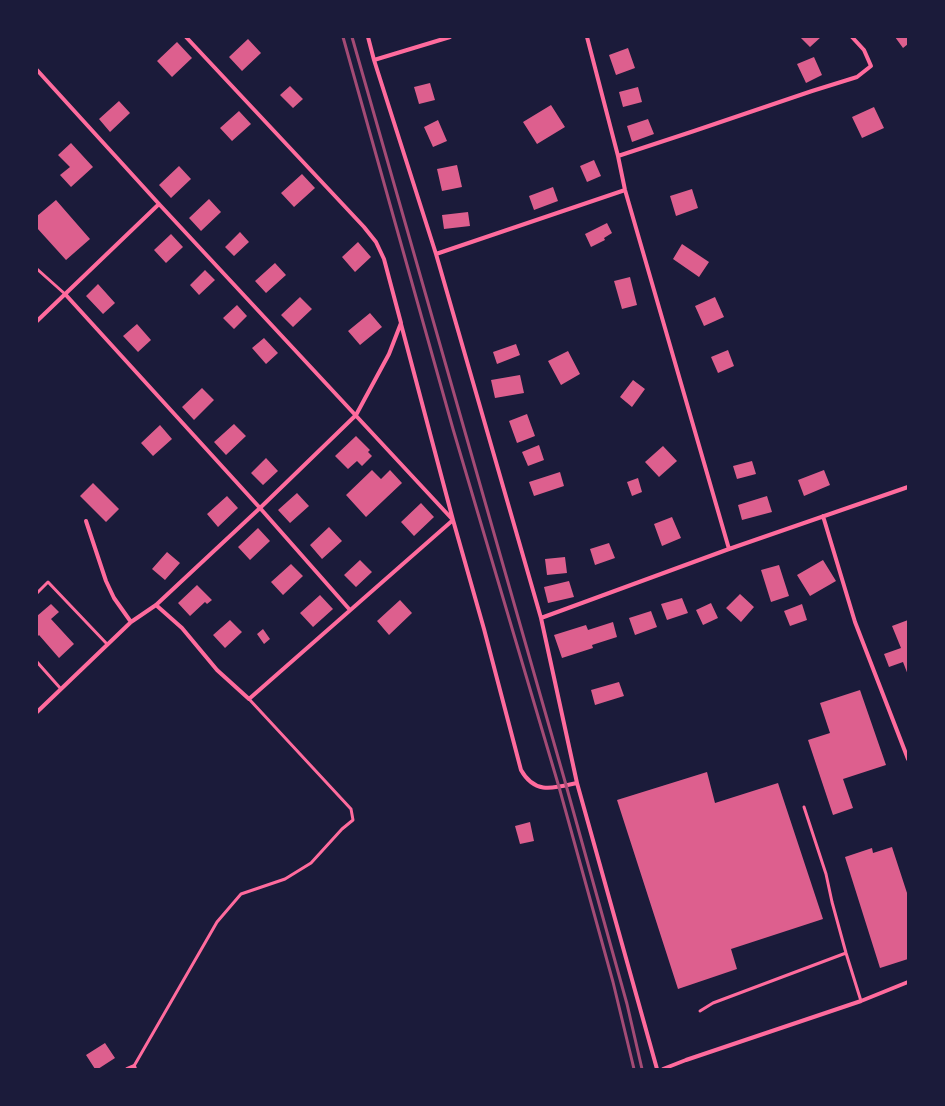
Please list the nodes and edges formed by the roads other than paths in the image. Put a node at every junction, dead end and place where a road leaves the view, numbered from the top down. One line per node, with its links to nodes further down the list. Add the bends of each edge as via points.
1 (186, 37): 15 (street, via 376,242 384,259)
2 (368, 37): 6 (street)
3 (450, 37): 6 (street)
4 (587, 37): 8 (street)
5 (852, 37): 8 (street, via 864,50 872,66 857,77)
6 (374, 60): 11 (street)
7 (37, 70): 10 (street)
8 (618, 156): 9 (street)
9 (625, 190): 11 (street); 22 (street)
10 (159, 204): 13 (street); 16 (street)
11 (436, 254): 26 (street)
12 (37, 269): 13 (lane)
13 (65, 294): 14 (street); 18 (street)
14 (37, 321)
15 (401, 324): 16 (street, via 389,354); 20 (street)
16 (356, 415): 18 (street); 20 (street)
17 (908, 487): 19 (street)
18 (260, 508): 24 (street); 25 (street)
19 (823, 516): 22 (street); 33 (street, via 855,622)
20 (453, 520): 25 (street); 34 (street, via 521,770 532,785 545,788)
21 (86, 521): 27 (street, via 106,581 114,598)
22 (729, 549): 26 (street)
23 (37, 593): 28 (lane, via 48,582)
24 (156, 606): 27 (street); 31 (street, via 182,628 217,670)
25 (350, 610): 31 (street)
26 (540, 618): 34 (street)
27 (131, 622): 28 (street)
28 (107, 644): 30 (street)
29 (37, 662): 30 (lane)
30 (61, 689): 32 (street)
31 (249, 699): 40 (lane, via 352,810 353,820 311,863 285,879 240,894 217,922)
32 (37, 712)
33 (908, 759)
34 (577, 783): 42 (street)
35 (804, 807): 36 (lane, via 826,874)
36 (846, 953): 38 (lane); 39 (lane, via 713,1003)
37 (908, 982): 38 (street)
38 (861, 1001): 43 (street)
39 (700, 1011)
40 (134, 1067): 41 (street)
41 (127, 1069)
42 (657, 1069)
43 (663, 1069)

